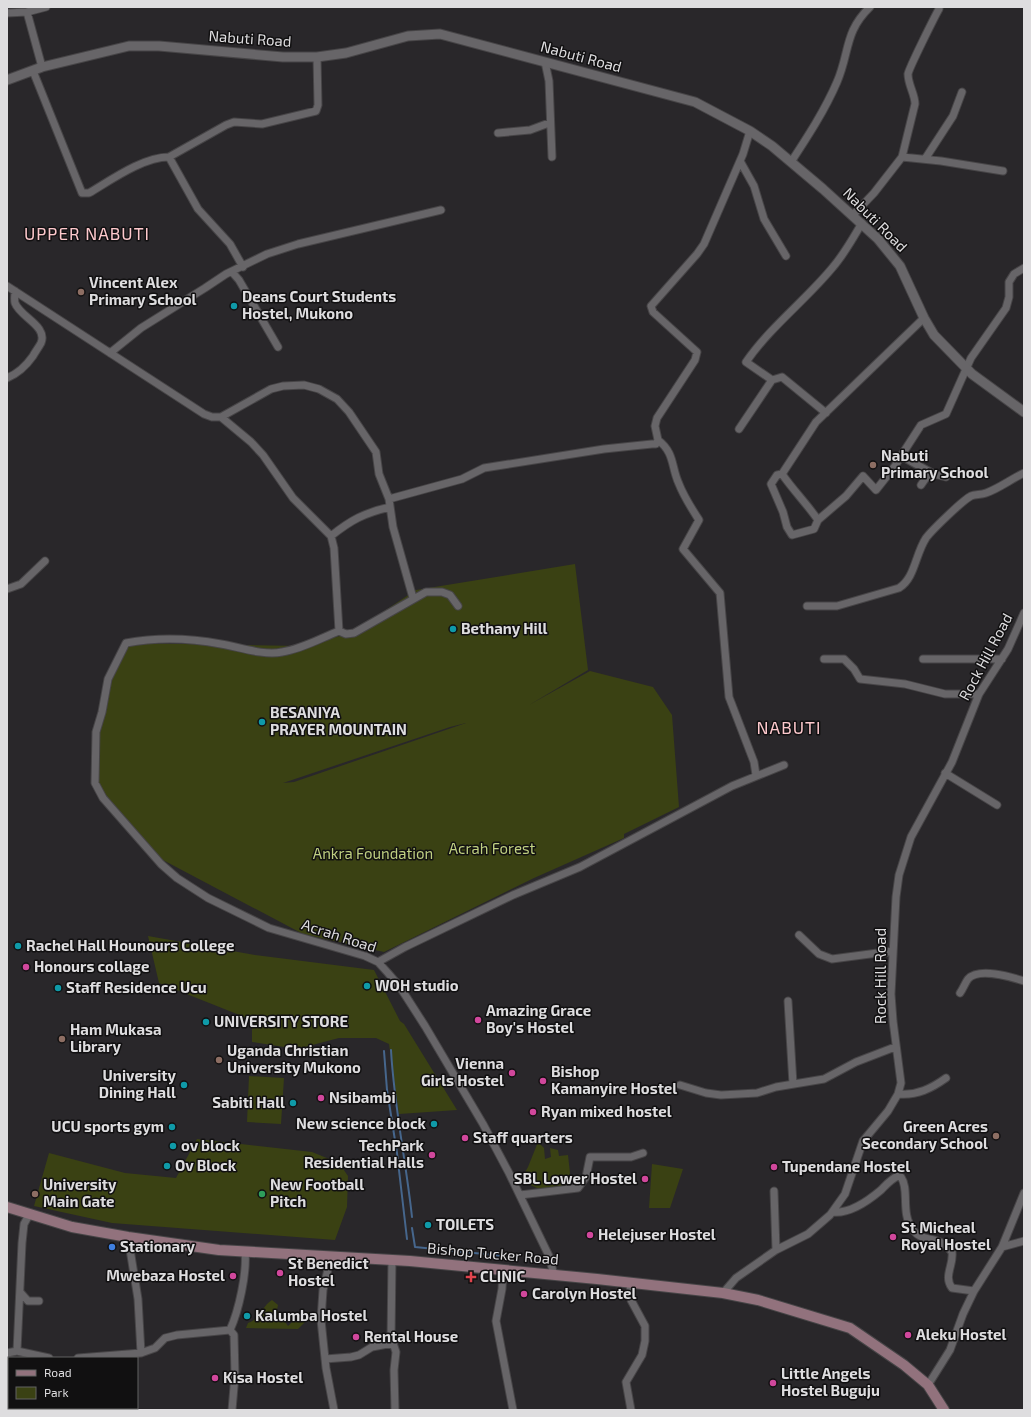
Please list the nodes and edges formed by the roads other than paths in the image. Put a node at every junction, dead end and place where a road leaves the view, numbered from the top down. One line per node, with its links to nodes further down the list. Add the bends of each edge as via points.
1 (46, 7): 4 (street)
2 (870, 7): 20 (street, via 856,23 848,42 838,81 816,125)
3 (940, 9): 17 (street, via 908,73 915,104)
4 (27, 12): 5 (street); 8 (street)
5 (7, 13)
6 (317, 57): 7 (street, Nabuti Road, via 346,53 408,36 440,34); 8 (street, Nabuti Road, via 282,57 159,46 129,46); 15 (street, via 316,111 262,124 230,123)
7 (545, 62): 12 (street, via 549,81); 13 (street, Nabuti Road, via 695,102)
8 (42, 67): 9 (street, Nabuti Road)
9 (33, 71): 10 (street, Nabuti Road); 15 (street, via 82,193 89,193 125,172 157,158)
10 (7, 80)
11 (962, 92): 18 (street, via 953,116)
12 (549, 123): 14 (street, via 530,130); 16 (street)
13 (750, 131): 19 (street); 20 (street, Nabuti Road)
14 (498, 133)
15 (169, 157): 26 (street, via 198,209 230,244)
16 (552, 157)
17 (902, 157): 18 (street); 23 (street)
18 (925, 159): 21 (street)
19 (740, 160): 25 (street, via 754,186 764,220); 41 (street, via 698,254 651,306 653,312 697,352 695,360 657,418 655,426)
20 (791, 162): 23 (street, Nabuti Road)
21 (1003, 171)
22 (441, 210): 26 (street, via 298,244 267,254)
23 (853, 215): 24 (street, Nabuti Road)
24 (862, 223): 31 (street, Nabuti Road, via 900,266); 36 (street, via 833,268 773,329 746,362)
25 (786, 256)
26 (243, 266): 28 (street)
27 (1024, 268): 34 (street, via 1014,274 1009,282 1006,308)
28 (232, 272): 32 (street); 33 (street, via 141,328)
29 (7, 286): 30 (street)
30 (14, 291): 33 (street); 35 (street, via 14,300 18,308 40,329 42,342 31,359 15,375)
31 (924, 318): 34 (street, Nabuti Road, via 934,335); 37 (street)
32 (278, 347)
33 (110, 353): 39 (street, via 204,414)
34 (966, 369): 38 (street, Nabuti Road); 42 (street, via 946,414 921,424)
35 (7, 378)
36 (772, 380): 37 (street, via 782,377); 40 (street)
37 (826, 412): 45 (street, via 816,422)
38 (1024, 412)
39 (221, 417): 48 (street, via 277,387 304,385 331,394 349,412 376,452 379,474); 51 (street, via 252,442 293,498)
40 (739, 429)
41 (658, 440): 48 (street, via 656,444 604,449 484,468 462,479); 65 (street, via 669,451 678,484 699,520 683,549 720,593 729,697 754,762)
42 (901, 456): 43 (street); 50 (street, via 876,490 864,476 846,496)
43 (930, 472): 46 (street); 47 (street)
44 (1024, 473): 56 (street, via 984,494 971,495 936,527 914,562 912,576 906,584 851,603 837,606)
45 (782, 474): 50 (street); 50 (street, via 771,484 792,535 814,529)
46 (946, 477)
47 (921, 485)
48 (389, 499): 49 (street)
49 (390, 507): 51 (street, via 350,521); 54 (street)
50 (818, 520)
51 (331, 536): 58 (street)
52 (45, 561): 53 (street, via 21,584)
53 (7, 589)
54 (413, 598): 55 (street, via 426,592 442,592 450,594); 58 (street, via 385,617 354,633 346,634)
55 (458, 606)
56 (807, 606)
57 (1024, 613): 61 (street, Rock Hill Road)
58 (339, 631): 69 (street, Acrah Road, via 281,653 176,638 126,643 108,679 96,732 95,783 109,805 148,851 190,888 270,928)
59 (824, 659): 62 (street, via 844,659 860,679 905,684 945,694)
60 (923, 659): 61 (street)
61 (1002, 659): 62 (street, Rock Hill Road)
62 (979, 694): 64 (street, Rock Hill Road, via 961,742)
63 (784, 765): 65 (street)
64 (945, 774): 66 (street); 68 (street, Rock Hill Road, via 904,855 896,897)
65 (756, 775): 69 (street, via 677,814 580,867 513,895)
66 (997, 805)
67 (799, 935): 68 (street, via 819,954 832,960)
68 (892, 951): 73 (street, Rock Hill Road, via 891,994)
69 (378, 962): 81 (street, Acrah Road, via 400,987 425,1026 483,1124)
70 (1024, 981): 71 (street, via 993,973 977,974 967,980)
71 (960, 993)
72 (788, 1001): 75 (street)
73 (895, 1047): 75 (street, via 856,1062 824,1079); 77 (street, Rock Hill Road, via 901,1083)
74 (946, 1078): 77 (street, via 919,1092 909,1095)
75 (793, 1084): 76 (street, via 739,1095 706,1093)
76 (680, 1085)
77 (898, 1094): 83 (street, Rock Hill Road, via 888,1111 863,1141 845,1194)
78 (642, 1153): 81 (street, via 631,1157 590,1157 586,1177 578,1188)
79 (774, 1191): 88 (street)
80 (1024, 1194): 87 (street)
81 (520, 1195): 93 (street, Acrah Road, via 549,1256)
82 (7, 1207): 84 (main road, Bishop Tucker Road)
83 (833, 1212): 88 (street, Rock Hill Road, via 808,1234); 95 (street, via 850,1210 893,1179 901,1177 904,1182 906,1214 912,1230 919,1236 942,1242 952,1252 948,1278 952,1288)
84 (29, 1215): 85 (main road, Bishop Tucker Road, via 72,1227); 96 (street, via 24,1224)
85 (128, 1237): 89 (main road, Bishop Tucker Road); 103 (street, via 138,1299)
86 (1024, 1241): 87 (street)
87 (1002, 1247): 95 (street)
88 (776, 1250): 97 (street, Rock Hill Road, via 736,1278)
89 (245, 1252): 90 (main road, Bishop Tucker Road); 99 (street, via 244,1280)
90 (329, 1257): 91 (main road, Bishop Tucker Road); 107 (street, via 322,1308)
91 (392, 1259): 92 (main road, Bishop Tucker Road); 100 (street)
92 (503, 1270): 93 (main road, Bishop Tucker Road); 112 (street, via 496,1321)
93 (554, 1275): 94 (main road, Bishop Tucker Road)
94 (630, 1282): 97 (main road, Bishop Tucker Road); 113 (street, via 631,1300 645,1333 642,1355 626,1382)
95 (974, 1291): 108 (street, via 962,1314 950,1350)
96 (20, 1292): 98 (street, via 28,1301); 101 (street)
97 (723, 1294): 108 (main road, Bishop Tucker Road, via 758,1300 850,1328)
98 (39, 1301)
99 (230, 1330): 103 (street, via 165,1338 155,1348); 109 (street, via 234,1335 235,1375)
100 (393, 1343): 107 (street, via 372,1347 351,1357); 111 (street, via 396,1352)
101 (17, 1350): 102 (street); 105 (street)
102 (7, 1353)
103 (141, 1353): 104 (street)
104 (128, 1356): 106 (street)
105 (45, 1357)
106 (104, 1357)
107 (325, 1359): 110 (street)
108 (928, 1385): 114 (main road, Bishop Tucker Road)
109 (232, 1410)
110 (334, 1410)
111 (395, 1410)
112 (513, 1410)
113 (630, 1410)
114 (944, 1410)

